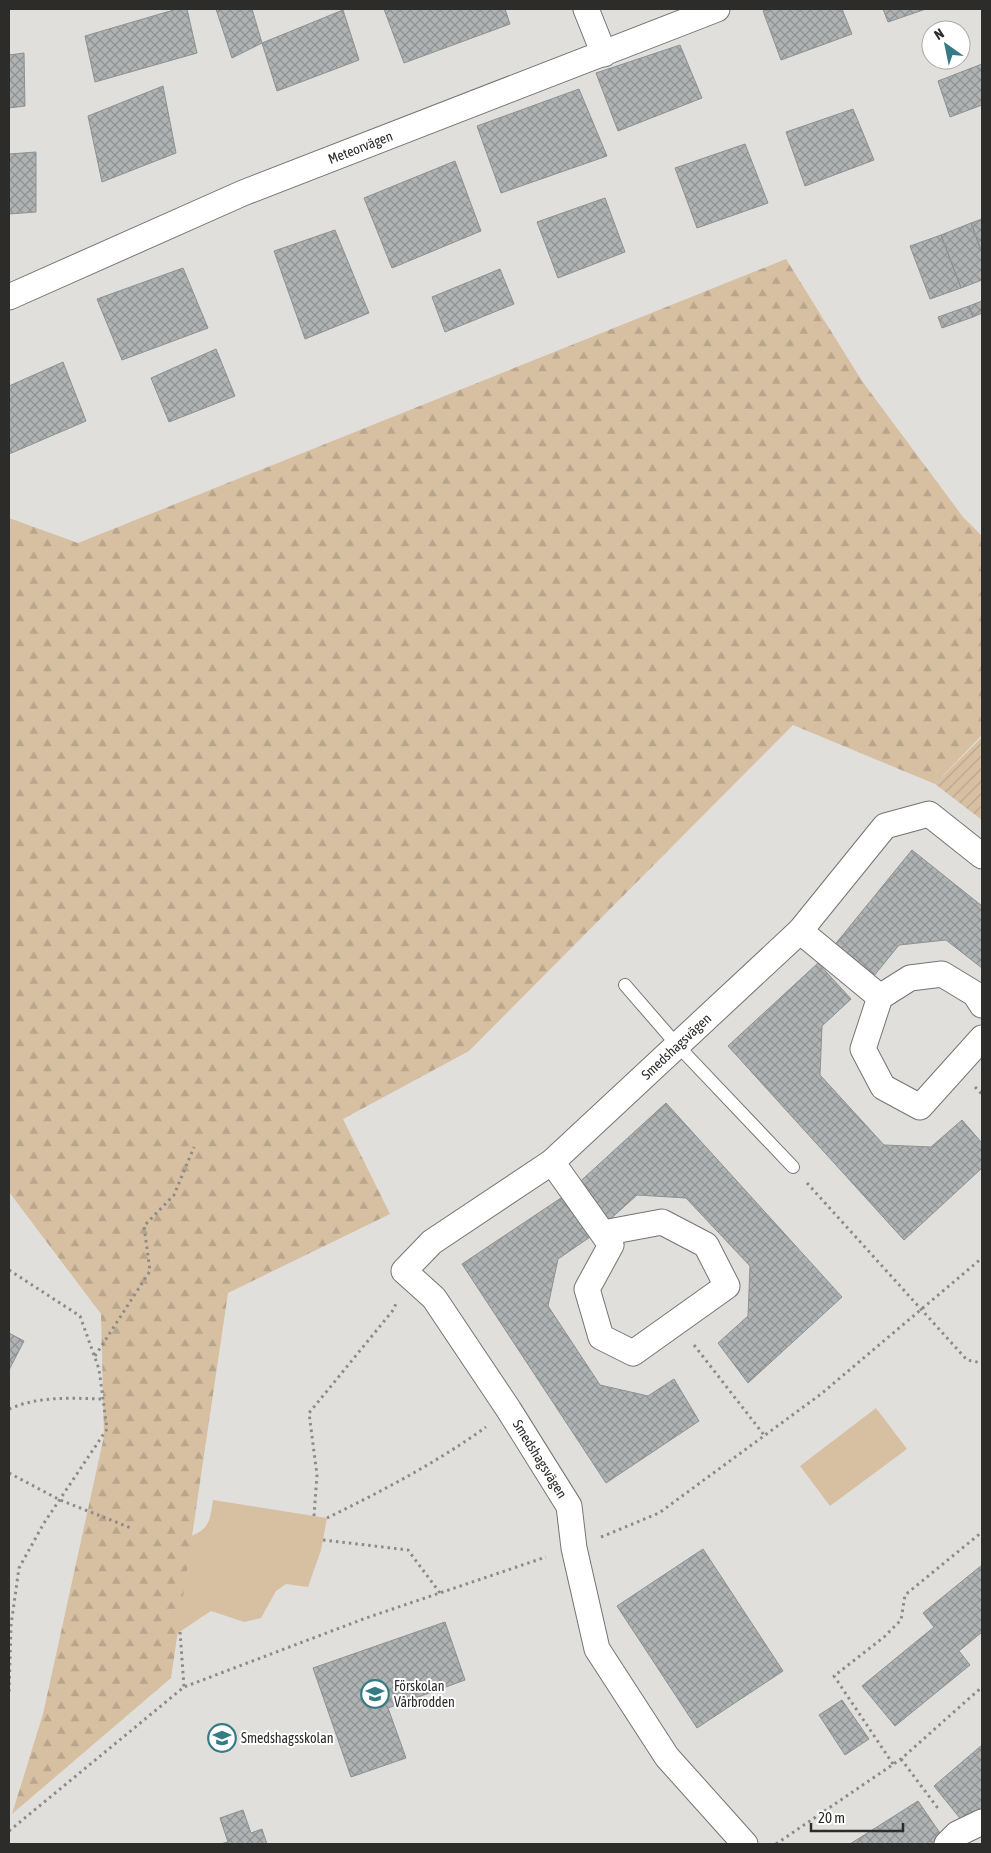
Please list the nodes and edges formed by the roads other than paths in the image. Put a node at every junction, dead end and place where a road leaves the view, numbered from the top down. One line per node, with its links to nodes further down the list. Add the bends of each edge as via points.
1 (586, 9): 3 (street)
2 (717, 9): 3 (street, Meteorvägen)
3 (604, 54): 4 (street, Meteorvägen, via 243,193)
4 (9, 296)
5 (982, 856): 6 (street, Smedshagsvägen, via 929,814 885,826)
6 (800, 931): 8 (street); 11 (street, Smedshagsvägen)
7 (626, 985): 11 (lane)
8 (880, 997): 9 (street, via 910,978 942,974 975,994); 10 (street, via 863,1049 883,1087 920,1107)
9 (982, 1005)
10 (982, 1038)
11 (677, 1045): 12 (street, Smedshagsvägen); 13 (lane)
12 (552, 1162): 14 (street); 17 (street, Smedshagsvägen, via 432,1242 404,1271 434,1298 510,1410 569,1506 574,1548 597,1649 667,1757)
13 (793, 1167)
14 (603, 1233): 14 (street, via 611,1245 587,1289 601,1337 632,1353 727,1286 706,1245 662,1222)
15 (982, 1822): 16 (street)
16 (952, 1839)
17 (745, 1844)

